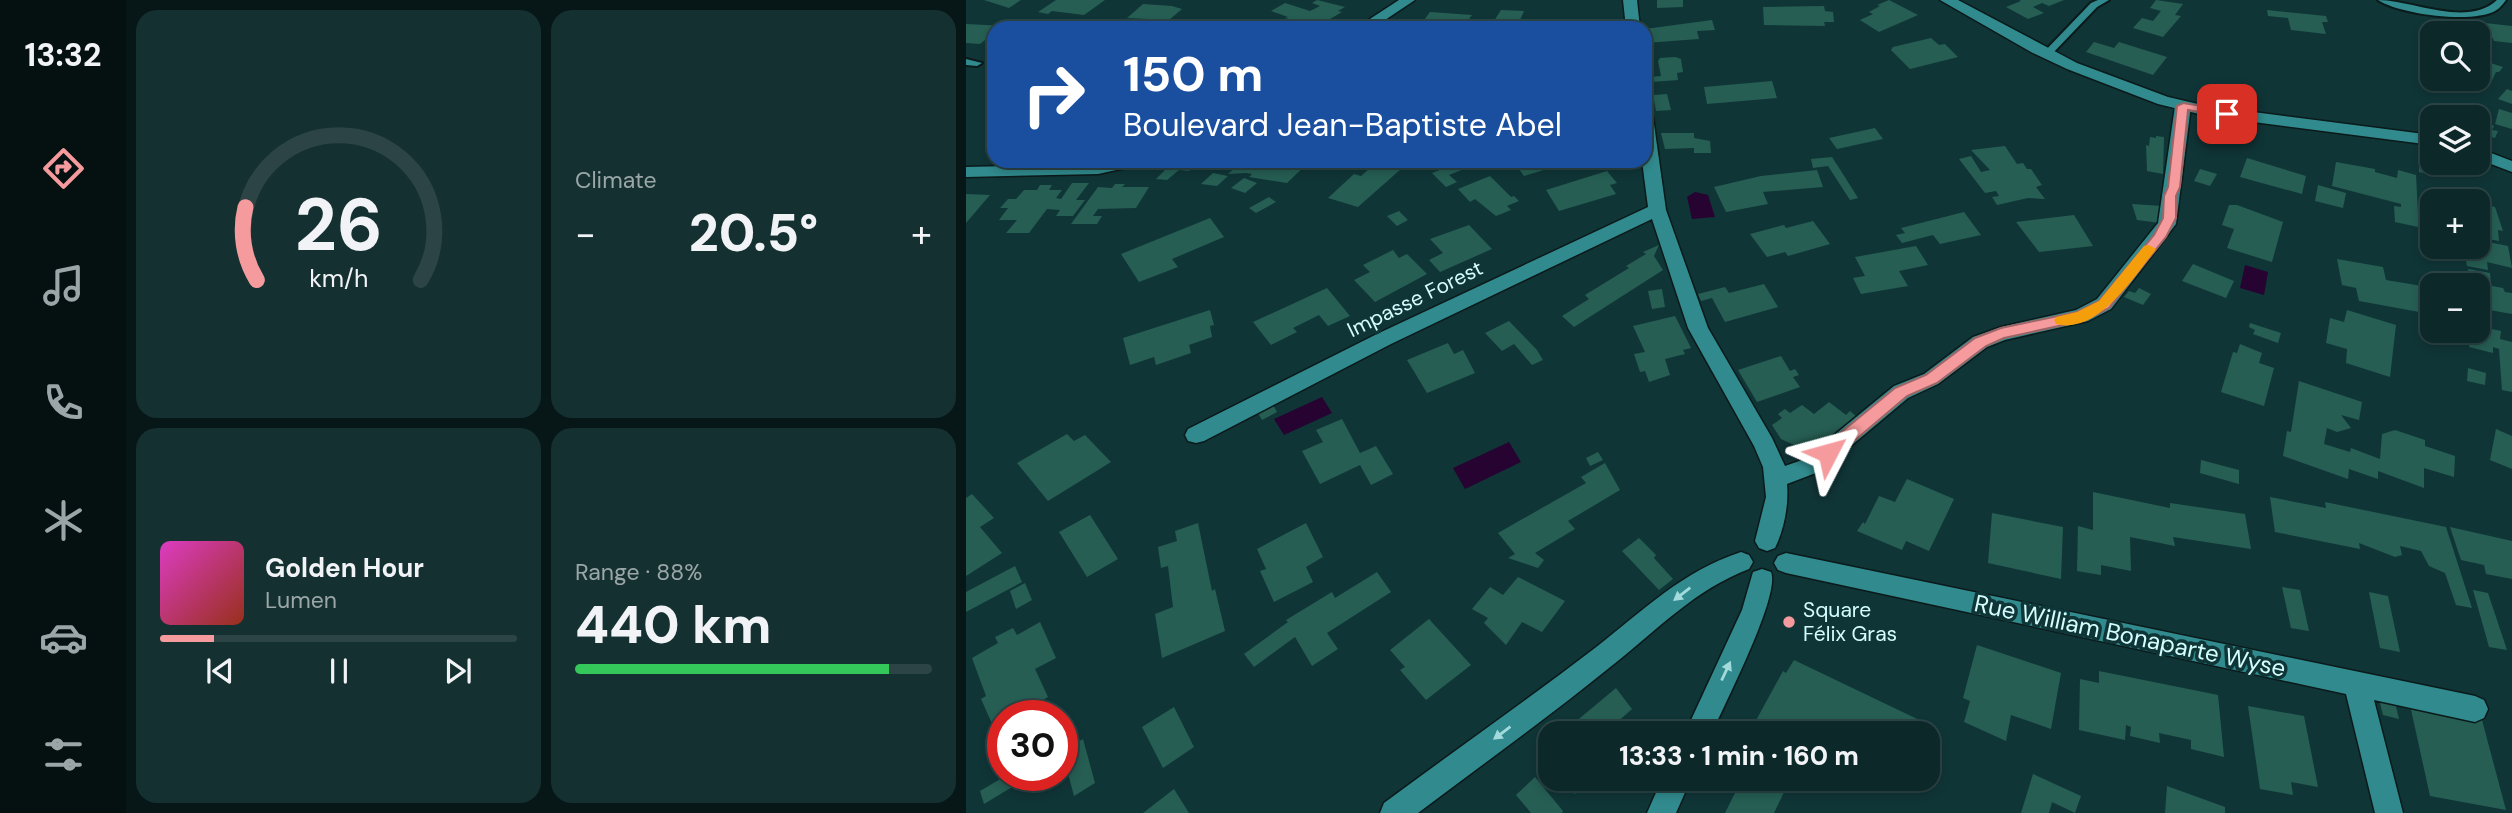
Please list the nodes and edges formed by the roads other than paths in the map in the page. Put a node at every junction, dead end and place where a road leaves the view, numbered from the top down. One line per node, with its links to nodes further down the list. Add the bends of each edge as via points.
1 (1408, 0): 7 (street)
2 (1630, 0): 8 (street)
3 (1949, 0): 9 (street)
4 (2105, 0): 9 (lane, via 2094,5)
5 (2382, 0): 6 (lane, via 2423,11 2465,15 2493,10)
6 (2502, 0)
7 (1374, 21)
8 (1632, 21)
9 (2047, 54): 10 (street)
10 (2183, 106): 11 (street); 19 (street, via 2169,218 2104,304 2081,316 1980,342 1931,379 1901,392 1813,465)
11 (2420, 138)
12 (2490, 158): 13 (street)
13 (2512, 167)
14 (1103, 168): 16 (street)
15 (1652, 168): 17 (street)
16 (966, 172)
17 (1657, 209): 18 (street, Impasse Forest); 19 (street, via 1698,328 1764,444)
18 (1196, 435)
19 (1775, 479): 20 (street, via 1777,497)
20 (1767, 541): 21 (street, via 1750,545); 22 (street, via 1781,548)
21 (1741, 562): 23 (street, via 1748,574); 28 (street, one-way to 28, via 1703,578)
22 (1786, 563): 23 (street, via 1776,577); 24 (street, Rue William Bonaparte Wyse)
23 (1762, 580): 26 (street, one-way to 23, via 1754,611)
24 (2357, 685): 25 (street, Rue William Bonaparte Wyse); 30 (street)
25 (2475, 709)
26 (1704, 721)
27 (1671, 791): 29 (street)
28 (1394, 813)
29 (1661, 813)
30 (2389, 813)

